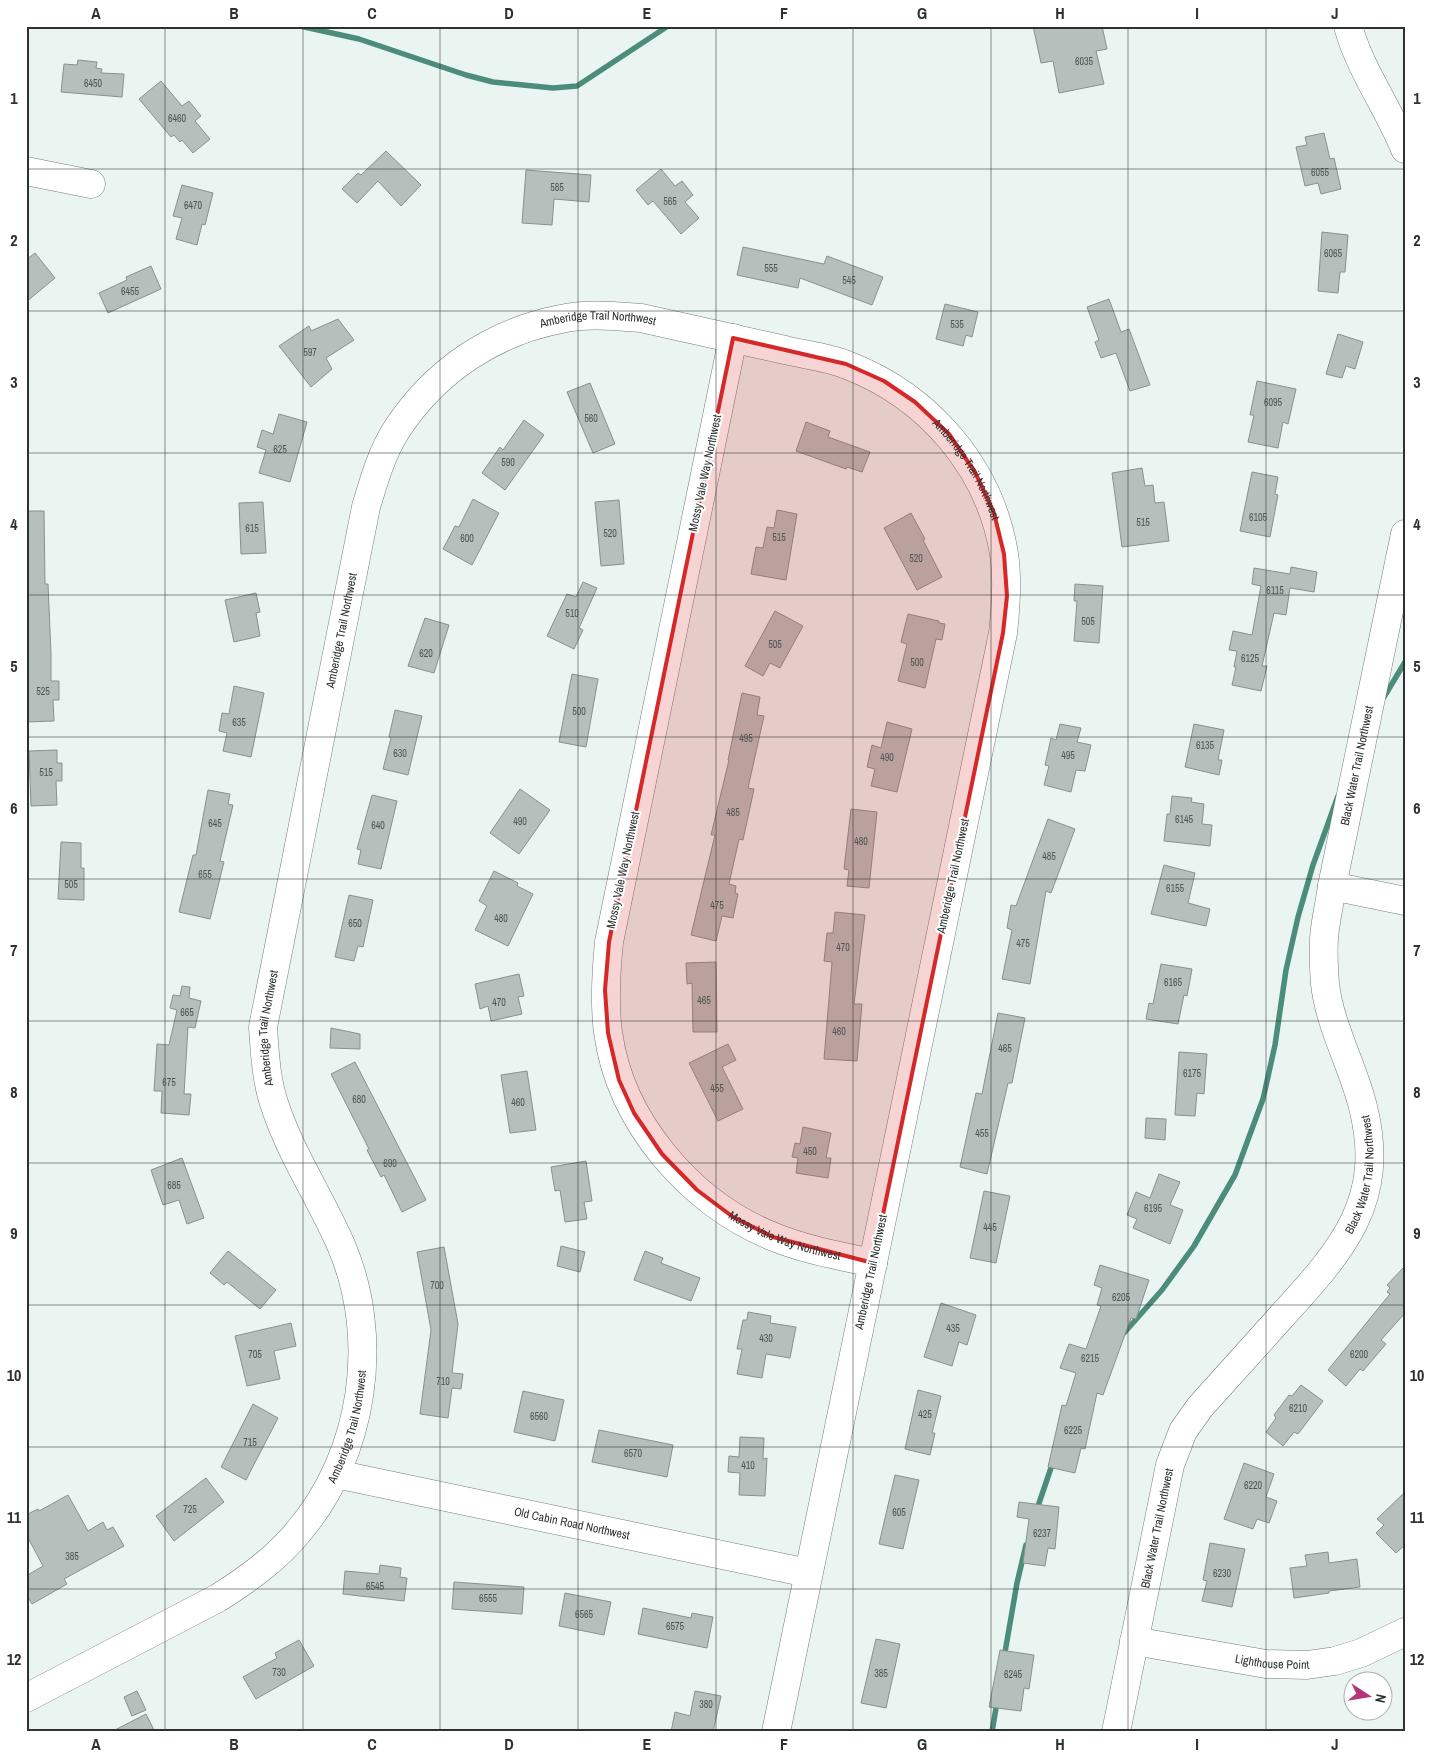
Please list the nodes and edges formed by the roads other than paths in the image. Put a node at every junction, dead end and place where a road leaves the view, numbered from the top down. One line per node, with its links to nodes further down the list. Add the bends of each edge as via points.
1 (1348, 26): 2 (street, via 1353,45)
2 (1405, 149)
3 (26, 171): 4 (street)
4 (91, 184)
5 (733, 338): 9 (street, Mossy Vale Way Northwest, via 609,942 605,990 608,1033 619,1080 634,1113 662,1154 697,1190 733,1216 773,1237 811,1250); 9 (street, Amberidge Trail Northwest, via 846,364 884,381 915,402 948,434 975,472 994,513 1004,554 1007,596 1003,633); 10 (street, Amberidge Trail Northwest, via 612,315 562,318 513,332 469,355 430,387 397,429 375,474 263,1027 266,1069 275,1108 341,1246 360,1310 363,1353 360,1391 351,1433)
6 (1405, 534): 7 (street, Black Water Trail Northwest)
7 (1332, 886): 8 (street); 13 (street, Black Water Trail Northwest, via 1324,938 1325,985 1363,1107 1370,1147 1364,1196 1345,1241 1322,1272 1200,1407 1183,1431 1170,1465)
8 (1405, 901)
9 (873, 1263): 11 (street, Amberidge Trail Northwest)
10 (336, 1474): 11 (street, Old Cabin Road Northwest); 14 (street, Amberidge Trail Northwest, via 300,1531 247,1580)
11 (808, 1573): 15 (street, Amberidge Trail Northwest)
12 (1405, 1632): 13 (street, Lighthouse Point, via 1361,1653 1307,1665 1266,1664)
13 (1134, 1641): 16 (street, Black Water Trail Northwest)
14 (26, 1698)
15 (776, 1732)
16 (1116, 1732)

